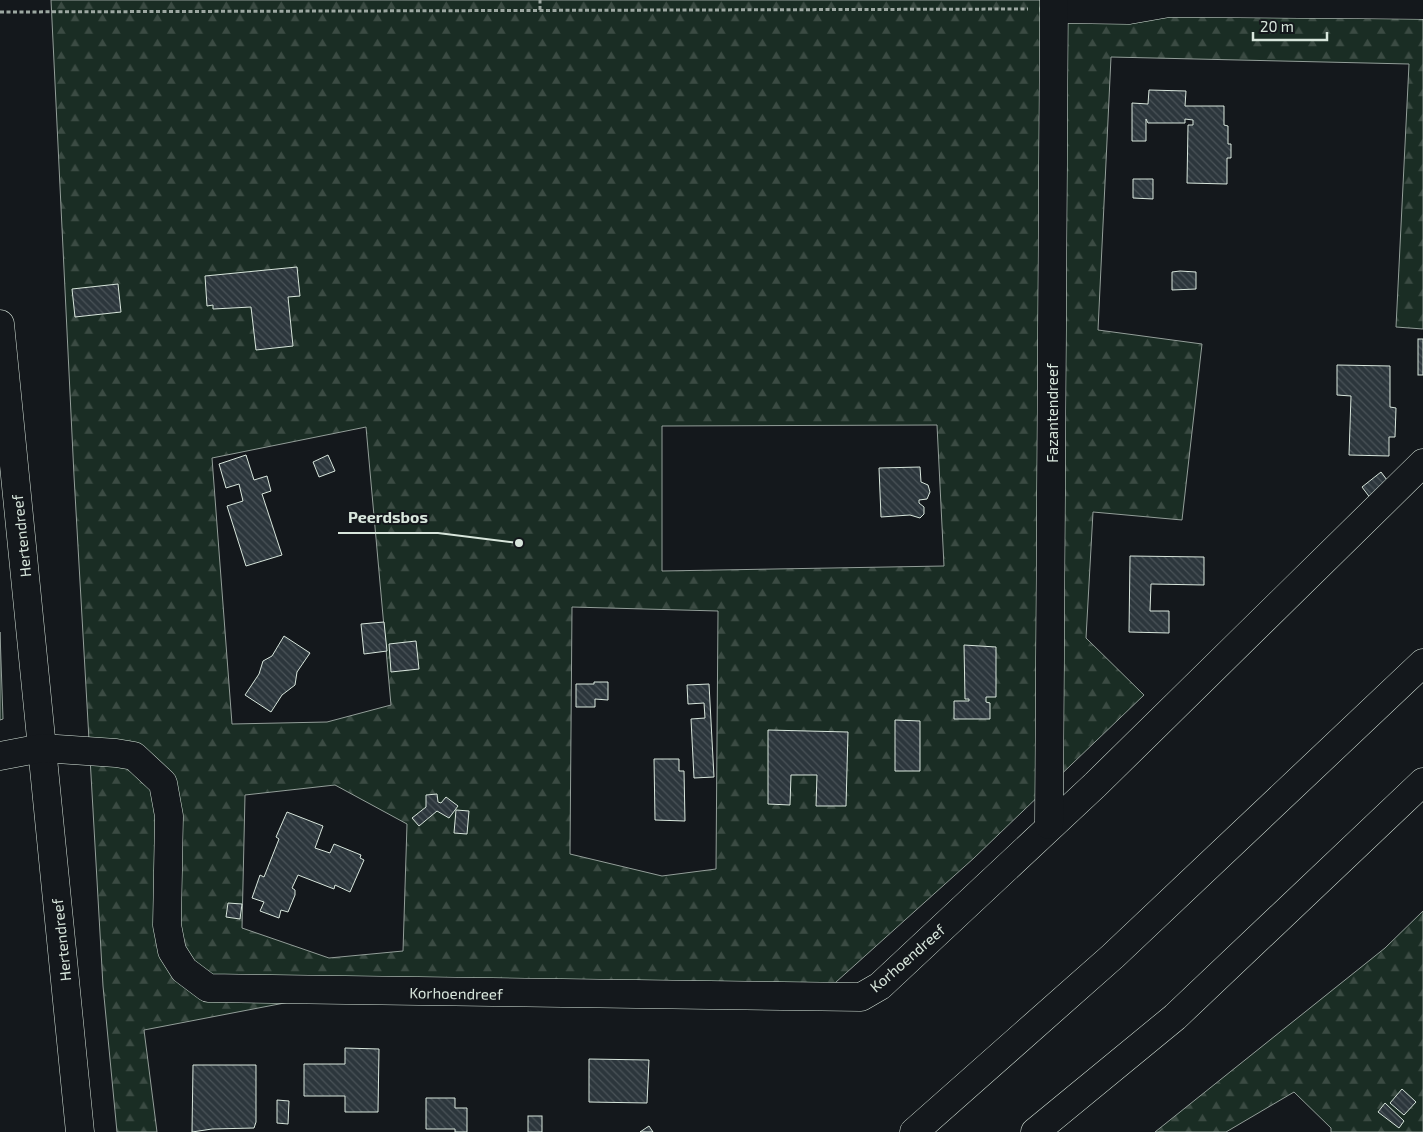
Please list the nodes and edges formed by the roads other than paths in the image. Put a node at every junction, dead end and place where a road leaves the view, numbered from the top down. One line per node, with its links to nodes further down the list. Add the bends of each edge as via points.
1 (1054, 4): 2 (main road, via 1129,10 1169,3); 9 (main road, Fazantendreef)
2 (1423, 5)
3 (0, 324): 6 (main road, Hertendreef)
4 (1423, 463): 9 (main road, Korhoendreef, via 1094,785)
5 (1423, 663): 11 (main road, via 1113,956)
6 (42, 748): 7 (main road); 9 (main road, Korhoendreef, via 134,756 163,783 169,816 167,925 172,951 184,970 208,988 861,997 880,986); 10 (main road, Hertendreef)
7 (0, 756)
8 (1423, 782): 12 (main road, via 1175,1017)
9 (1049, 825)
10 (80, 1132)
11 (914, 1132)
12 (1035, 1132)

